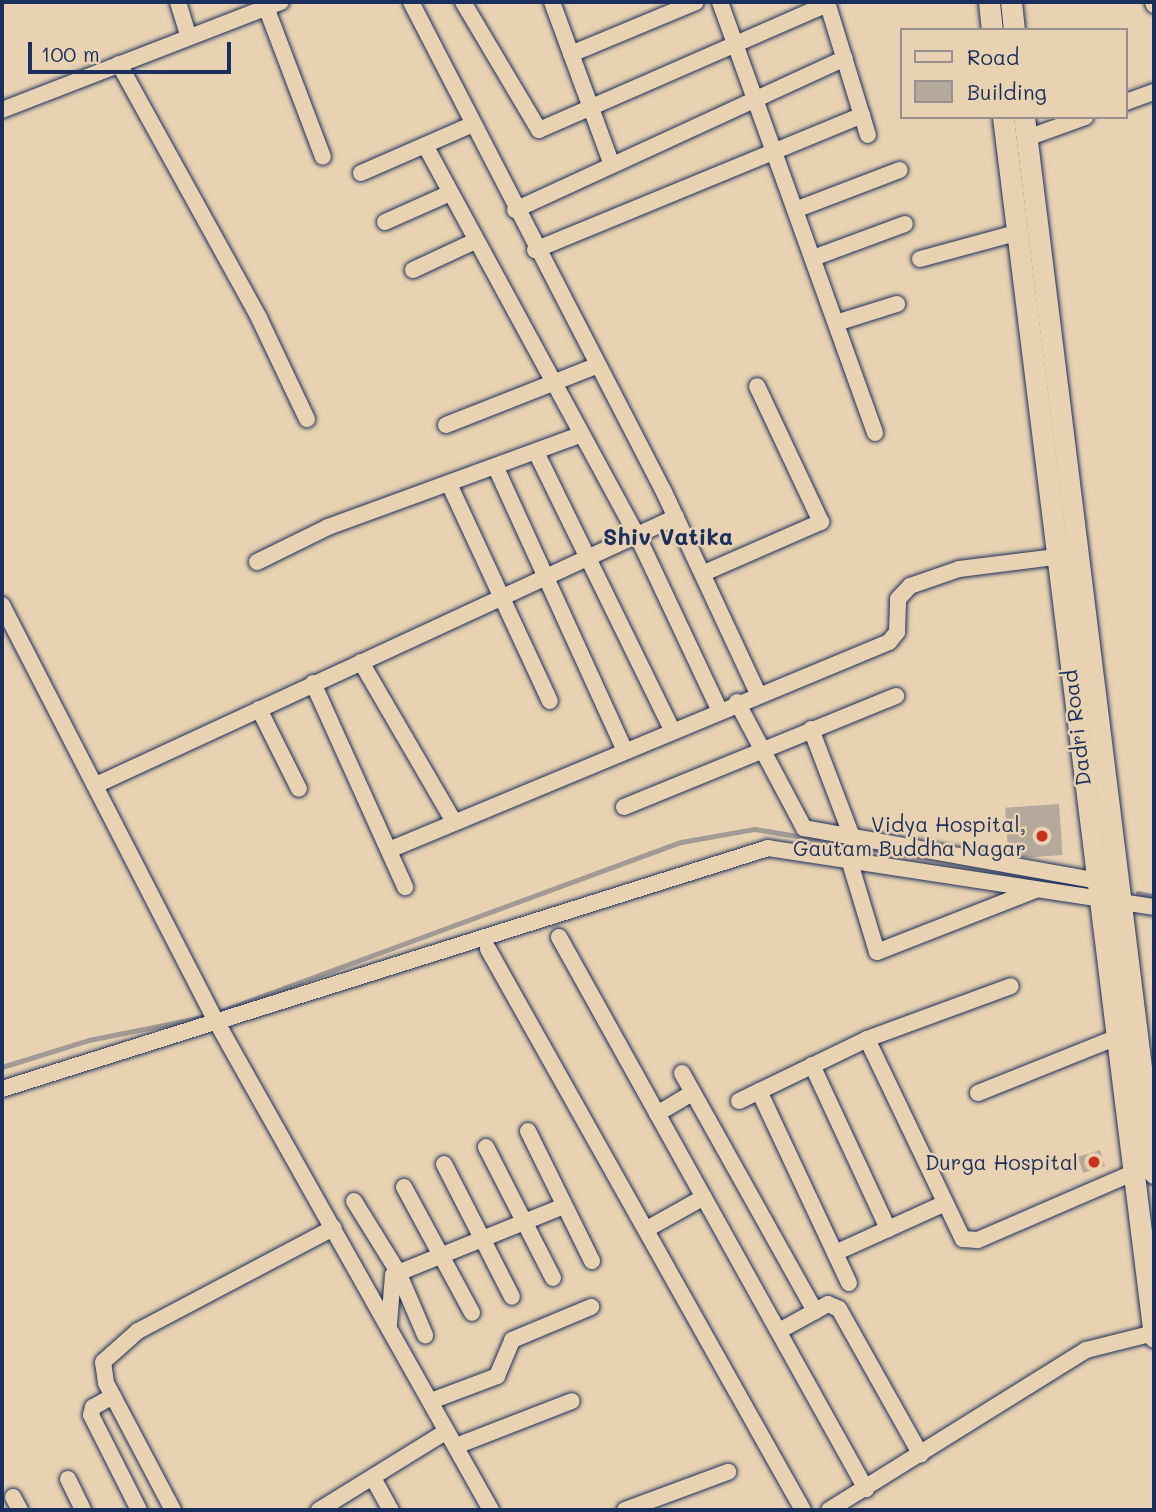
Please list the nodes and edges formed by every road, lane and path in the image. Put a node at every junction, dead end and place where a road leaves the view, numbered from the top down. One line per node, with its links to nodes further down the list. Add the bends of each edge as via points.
1 (178, 2): 13 (street)
2 (411, 2): 26 (street)
3 (463, 2): 21 (street, via 534,126 546,130)
4 (696, 2): 15 (street)
5 (720, 2): 14 (street)
6 (989, 2): 11 (street)
7 (1011, 2): 12 (street)
8 (556, 3): 15 (street)
9 (827, 3): 14 (street); 16 (street)
10 (273, 4): 13 (street); 31 (street)
11 (992, 28)
12 (1014, 28)
13 (188, 35): 17 (street)
14 (736, 47): 19 (street); 21 (street)
15 (571, 54): 21 (street)
16 (845, 58): 19 (street); 23 (street)
17 (119, 64): 22 (street); 51 (street, via 259,318)
18 (1154, 92): 20 (street)
19 (755, 98): 30 (street); 32 (street)
20 (1128, 101)
21 (591, 108): 32 (street)
22 (2, 110)
23 (862, 115): 28 (street); 30 (street)
24 (1003, 119): 40 (street, Dadri Road)
25 (1074, 119): 27 (street)
26 (471, 125): 29 (street); 37 (street)
27 (1026, 128): 89 (street, Dadri Road)
28 (868, 135)
29 (425, 145): 34 (street); 35 (street)
30 (775, 149): 36 (street); 42 (street)
31 (323, 158)
32 (611, 162): 37 (street)
33 (900, 170): 36 (street)
34 (362, 173)
35 (450, 193): 38 (street); 41 (street)
36 (796, 209): 43 (street)
37 (515, 210): 42 (street)
38 (385, 222)
39 (905, 224): 43 (street)
40 (1016, 233): 44 (street); 61 (street, Dadri Road)
41 (475, 241): 45 (street); 49 (street)
42 (535, 250): 48 (street)
43 (813, 258): 47 (street)
44 (920, 259)
45 (413, 270)
46 (897, 304): 47 (street)
47 (836, 323): 53 (street)
48 (596, 366): 49 (street); 58 (street)
49 (550, 384): 52 (street); 54 (street)
50 (757, 386): 63 (street, via 821,522)
51 (307, 419)
52 (446, 425)
53 (875, 433)
54 (580, 435): 55 (street); 59 (street)
55 (537, 454): 56 (street); 60 (street)
56 (497, 470): 57 (street); 64 (street)
57 (450, 486): 62 (street, via 338,523); 65 (street)
58 (676, 517): 59 (street); 63 (street)
59 (637, 535): 60 (street); 74 (street)
60 (590, 556): 64 (street); 75 (street)
61 (1056, 556): 69 (street, via 959,569 909,586 898,599 899,624 889,642); 87 (street, Dadri Road)
62 (257, 562)
63 (704, 573): 69 (street)
64 (550, 576): 65 (street); 78 (street)
65 (503, 598): 67 (street); 71 (street)
66 (2, 605): 79 (street)
67 (361, 662): 68 (street); 82 (street)
68 (313, 683): 73 (street); 84 (street)
69 (758, 694): 72 (street)
70 (896, 696): 76 (street)
71 (550, 701)
72 (737, 702): 74 (street); 77 (street)
73 (258, 709): 79 (street); 80 (street)
74 (719, 709): 75 (street)
75 (671, 728): 78 (street)
76 (811, 729): 77 (street); 83 (street)
77 (760, 748): 81 (street); 83 (street, via 799,824)
78 (624, 749): 82 (street)
79 (96, 785): 94 (street)
80 (299, 789)
81 (624, 807)
82 (454, 822): 84 (street)
83 (852, 837): 87 (street)
84 (389, 850): 86 (street)
85 (848, 856): 88 (street); 88 (street, via 877,952); 94 (street, via 747,852)
86 (405, 887)
87 (1096, 889): 88 (street); 89 (street); 95 (street, Dadri Road)
88 (1035, 890)
89 (1118, 902): 90 (street); 109 (street, Dadri Road)
90 (1154, 907)
91 (559, 937): 104 (street)
92 (488, 949): 117 (street)
93 (1010, 986): 96 (street)
94 (214, 1016): 99 (street); 116 (street)
95 (1115, 1038): 102 (street); 108 (street, Dadri Road)
96 (867, 1039): 97 (street); 113 (street)
97 (812, 1065): 100 (street); 118 (street)
98 (682, 1073): 101 (street)
99 (2, 1089)
100 (759, 1091): 103 (street); 120 (street)
101 (692, 1093): 104 (street); 128 (street)
102 (978, 1093)
103 (739, 1101)
104 (657, 1114): 111 (street)
105 (528, 1131): 114 (street)
106 (486, 1147): 115 (street)
107 (444, 1164): 119 (street)
108 (1133, 1173): 113 (street, via 978,1240 958,1235); 133 (street, Dadri Road)
109 (1154, 1173)
110 (404, 1187): 121 (street)
111 (704, 1196): 117 (street); 131 (street)
112 (354, 1201): 123 (street)
113 (943, 1204): 118 (street)
114 (564, 1206): 115 (street); 122 (street)
115 (524, 1223): 119 (street); 124 (street)
116 (333, 1228): 130 (street); 134 (street, via 130,1337 101,1368)
117 (647, 1229): 153 (street)
118 (888, 1229): 120 (street)
119 (482, 1240): 121 (street); 126 (street)
120 (835, 1253): 125 (street)
121 (442, 1254): 123 (street); 129 (street)
122 (592, 1261)
123 (398, 1272): 130 (street, via 388,1285); 132 (street)
124 (553, 1278)
125 (849, 1283)
126 (512, 1297)
127 (591, 1307): 135 (street, via 512,1340 502,1373)
128 (815, 1311): 131 (street); 139 (street, via 828,1304 839,1309)
129 (472, 1312)
130 (389, 1326): 135 (street)
131 (779, 1331): 144 (street)
132 (425, 1335)
133 (1154, 1335): 139 (street, via 1086,1350)
134 (113, 1396): 143 (street); 145 (street, via 93,1407 91,1415)
135 (431, 1401): 137 (street)
136 (572, 1401): 138 (street)
137 (447, 1431): 138 (street); 141 (street)
138 (456, 1446): 151 (street)
139 (921, 1455): 144 (street)
140 (728, 1472): 152 (street)
141 (373, 1478): 146 (street); 150 (street)
142 (68, 1479): 147 (street)
143 (156, 1479): 145 (street); 149 (street)
144 (866, 1489): 154 (street)
145 (129, 1491): 148 (street)
146 (324, 1509)
147 (83, 1510)
148 (139, 1510)
149 (173, 1510)
150 (390, 1510)
151 (491, 1510)
152 (625, 1510)
153 (803, 1510)
154 (829, 1510)

